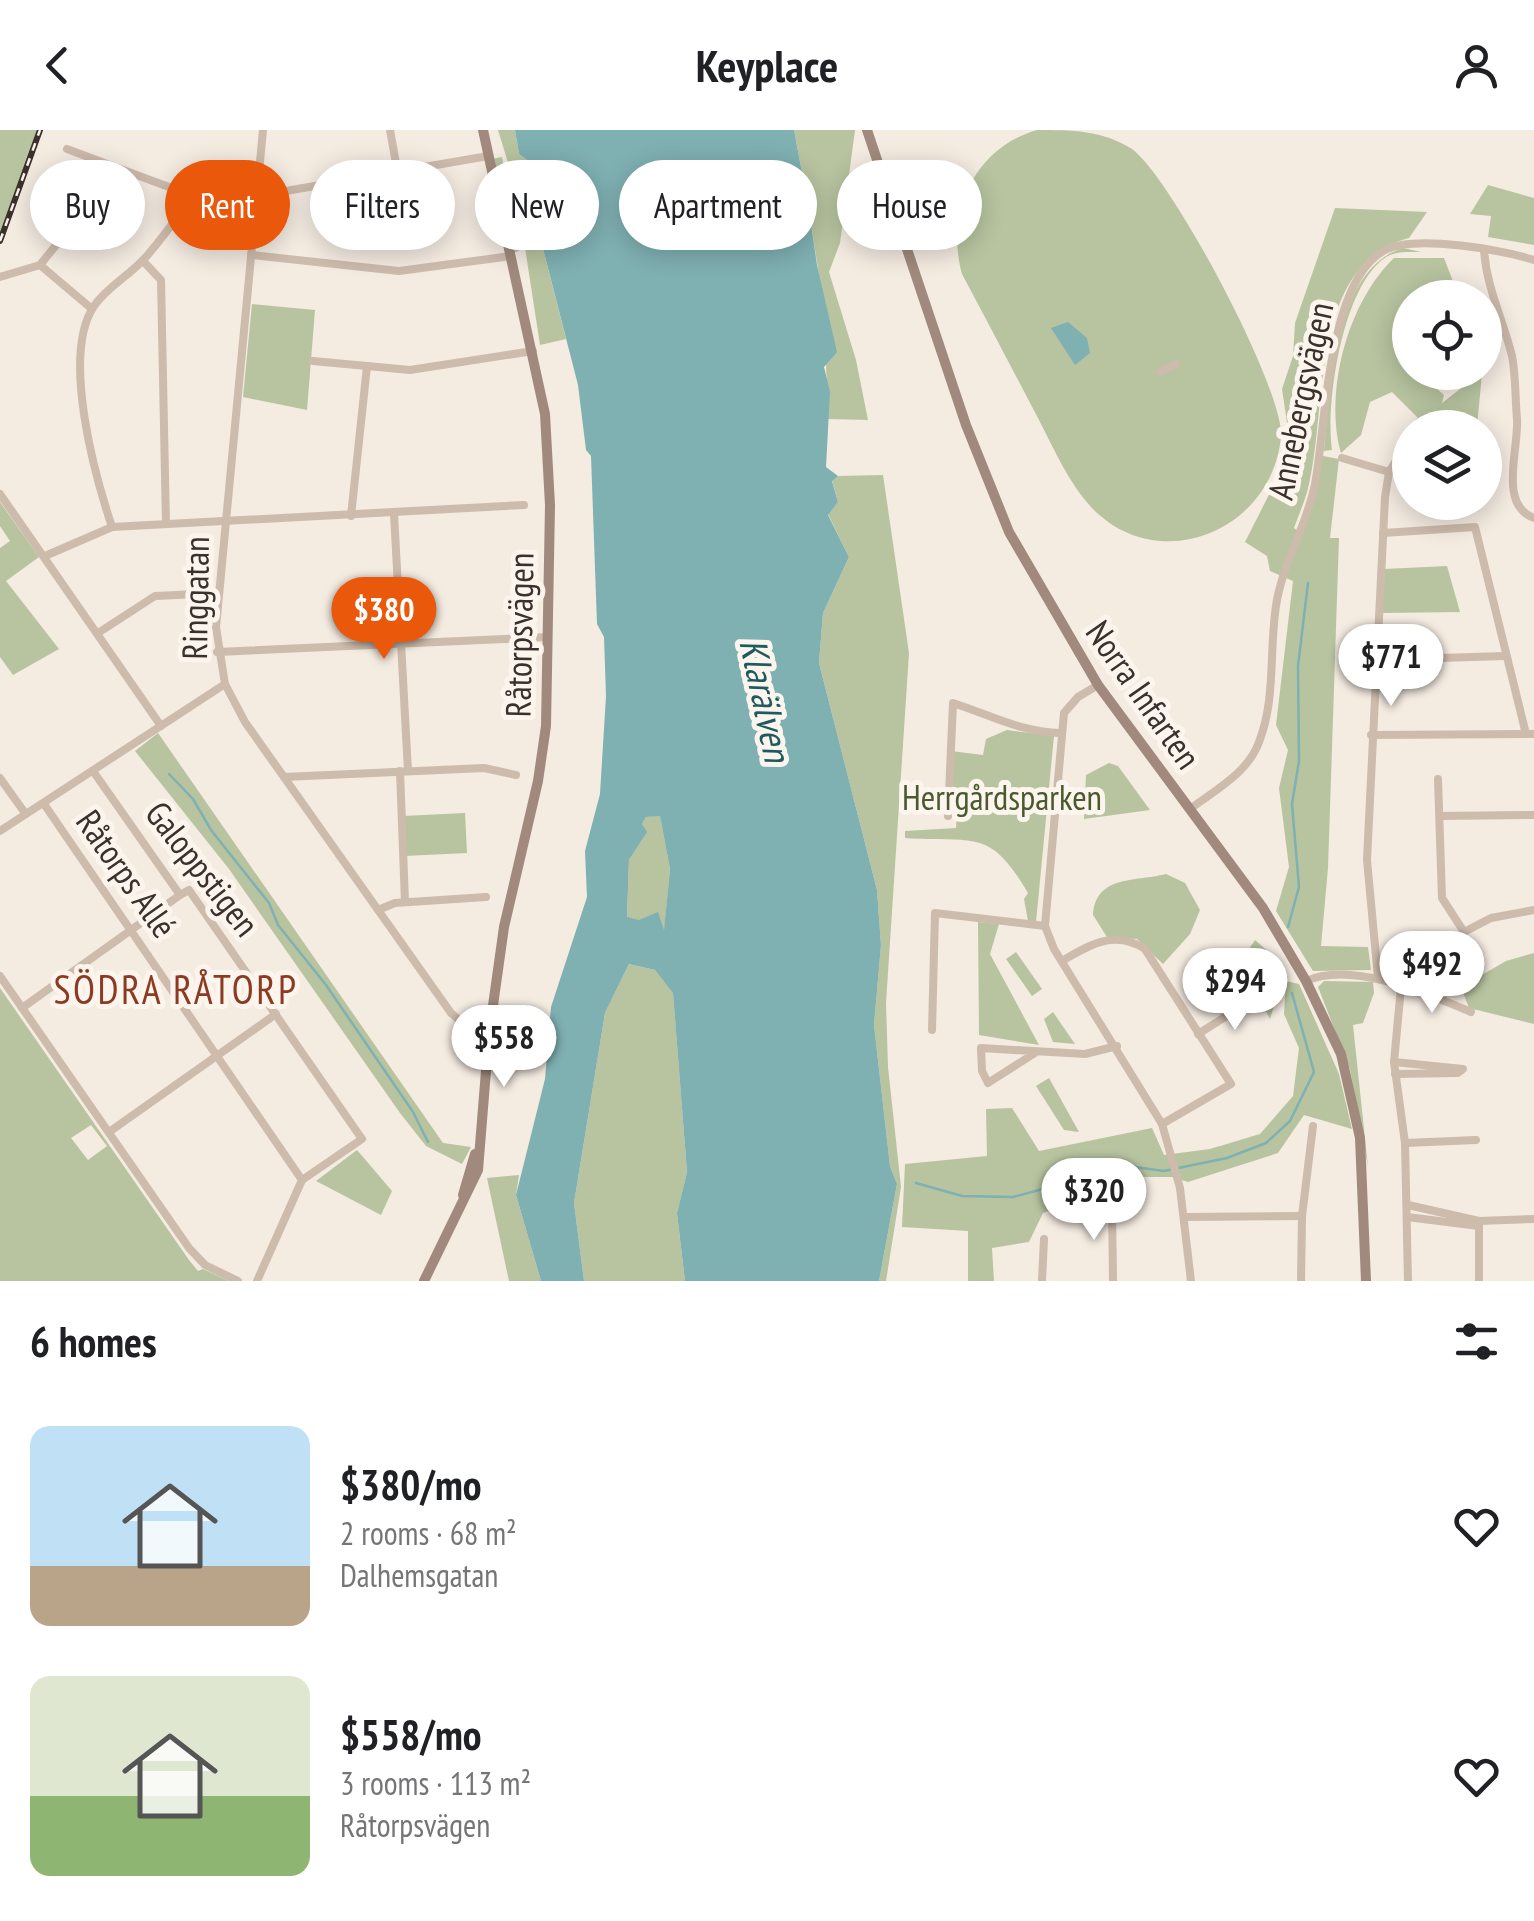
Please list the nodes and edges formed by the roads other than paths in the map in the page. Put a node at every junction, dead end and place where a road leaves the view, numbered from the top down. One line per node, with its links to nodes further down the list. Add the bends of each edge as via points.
1 (263, 130): 8 (street, Ringgatan)
2 (390, 130): 9 (street)
3 (482, 130): 6 (street, Råtorpsvägen)
4 (867, 130): 48 (street, Norra Infarten, via 1009,532)
5 (67, 148): 7 (street)
6 (488, 156): 10 (street); 16 (street, Råtorpsvägen)
7 (98, 160)
8 (261, 160)
9 (395, 160)
10 (455, 161)
11 (165, 231): 18 (street)
12 (52, 250): 19 (street)
13 (251, 250): 15 (street, Ringgatan)
14 (1484, 250): 17 (street, Annebergsvägen); 34 (street, via 1486,279 1513,361 1514,502); 60 (street, Annebergsvägen, via 1407,244 1383,250 1352,291 1334,348 1314,487 1276,606 1268,712 1258,745 1240,772)
15 (250, 255): 16 (street, via 398,271); 35 (street, Ringgatan)
16 (511, 256): 22 (street, Råtorpsvägen)
17 (1534, 260)
18 (142, 261): 21 (street); 36 (street, via 161,280)
19 (40, 265): 20 (street); 21 (street)
20 (0, 277)
21 (92, 309): 37 (street, via 83,391 87,434)
22 (532, 351): 25 (street, via 410,370); 42 (street, Råtorpsvägen, via 549,458)
23 (313, 361): 25 (street)
24 (1176, 364): 26 (street)
25 (367, 366): 33 (street)
26 (1160, 372)
27 (1342, 458): 29 (street)
28 (1392, 467): 29 (street)
29 (1389, 472): 38 (street)
30 (0, 494): 39 (street)
31 (524, 505): 32 (street)
32 (394, 514): 33 (street); 43 (street)
33 (351, 516): 35 (street)
34 (1534, 518)
35 (225, 522): 36 (street); 40 (street, Ringgatan)
36 (166, 524): 37 (street)
37 (112, 527): 39 (street)
38 (1383, 533): 45 (street, via 1475,527); 46 (street)
39 (44, 556): 41 (street)
40 (219, 593): 41 (street, via 154,596); 44 (street, Ringgatan)
41 (98, 633): 49 (street)
42 (548, 637): 43 (street); 84 (street, Råtorpsvägen, via 544,752 504,927)
43 (402, 642): 44 (street); 54 (street)
44 (218, 652): 47 (street, Ringgatan)
45 (1505, 656): 46 (street); 51 (street)
46 (1374, 660): 52 (street)
47 (224, 684): 49 (street); 56 (street, Ringgatan)
48 (1098, 684): 50 (street, via 1069,705); 60 (street, Norra Infarten)
49 (161, 726): 53 (street)
50 (1061, 733): 62 (street, via 1004,726 987,712 952,703); 71 (street)
51 (1530, 734): 52 (street)
52 (1371, 735): 76 (street, via 1367,860)
53 (93, 771): 59 (street); 66 (street, Galoppstigen)
54 (404, 771): 55 (street, via 484,768); 56 (street); 68 (street)
55 (516, 775)
56 (284, 776): 69 (street, Ringgatan)
57 (0, 778): 61 (street)
58 (1438, 779): 63 (street)
59 (44, 804): 61 (street); 72 (street, Råtorps Allé)
60 (1190, 809): 77 (street, Norra Infarten, via 1263,908)
61 (25, 812): 65 (street)
62 (948, 816)
63 (1440, 816): 64 (street); 73 (street, via 1442,898)
64 (1534, 816)
65 (0, 831)
66 (180, 895): 72 (street); 82 (street, Galoppstigen, via 189,890)
67 (486, 897): 68 (street)
68 (405, 902): 69 (street)
69 (378, 910): 84 (street, Ringgatan, via 458,1021)
70 (1534, 910): 73 (street, via 1490,918)
71 (1045, 926): 74 (street); 83 (street, via 936,914)
72 (132, 929): 80 (street); 88 (street, Råtorps Allé)
73 (1464, 932): 78 (street)
74 (1062, 961): 85 (street, via 1092,942 1134,942 1145,949); 86 (street)
75 (0, 976): 80 (street)
76 (1378, 978): 77 (street); 78 (street)
77 (1306, 981): 112 (street, Norra Infarten, via 1352,1094)
78 (1402, 987): 81 (street); 89 (street)
79 (1252, 1000): 85 (street)
80 (22, 1008): 93 (street)
81 (1471, 1012)
82 (276, 1014): 88 (street); 96 (street, Galoppstigen, via 362,1139)
83 (932, 1030)
84 (489, 1034): 107 (street, Råtorpsvägen, via 478,1170)
85 (1198, 1034): 91 (street, via 1230,1084)
86 (1117, 1046): 87 (street, via 1086,1054); 91 (street)
87 (1035, 1053): 87 (street, via 981,1048 982,1071 988,1082)
88 (216, 1055): 93 (street); 96 (street, Råtorps Allé)
89 (1394, 1062): 90 (street); 90 (street, via 1463,1069)
90 (1396, 1074): 95 (street)
91 (1162, 1124): 100 (street)
92 (1313, 1126): 99 (street)
93 (109, 1132): 105 (street, via 196,1257)
94 (1476, 1140): 95 (street)
95 (1404, 1143): 98 (street)
96 (302, 1180): 106 (street)
97 (1112, 1204): 109 (street)
98 (1408, 1205): 101 (street); 103 (street)
99 (1302, 1216): 100 (street); 111 (street)
100 (1185, 1217): 110 (street)
101 (1407, 1218): 103 (street); 113 (street)
102 (1534, 1219): 103 (street)
103 (1479, 1223): 114 (street)
104 (1044, 1239): 108 (street)
105 (238, 1281)
106 (257, 1281)
107 (424, 1281)
108 (1042, 1281)
109 (1112, 1281)
110 (1191, 1281)
111 (1301, 1281)
112 (1366, 1281)
113 (1408, 1281)
114 (1479, 1281)

